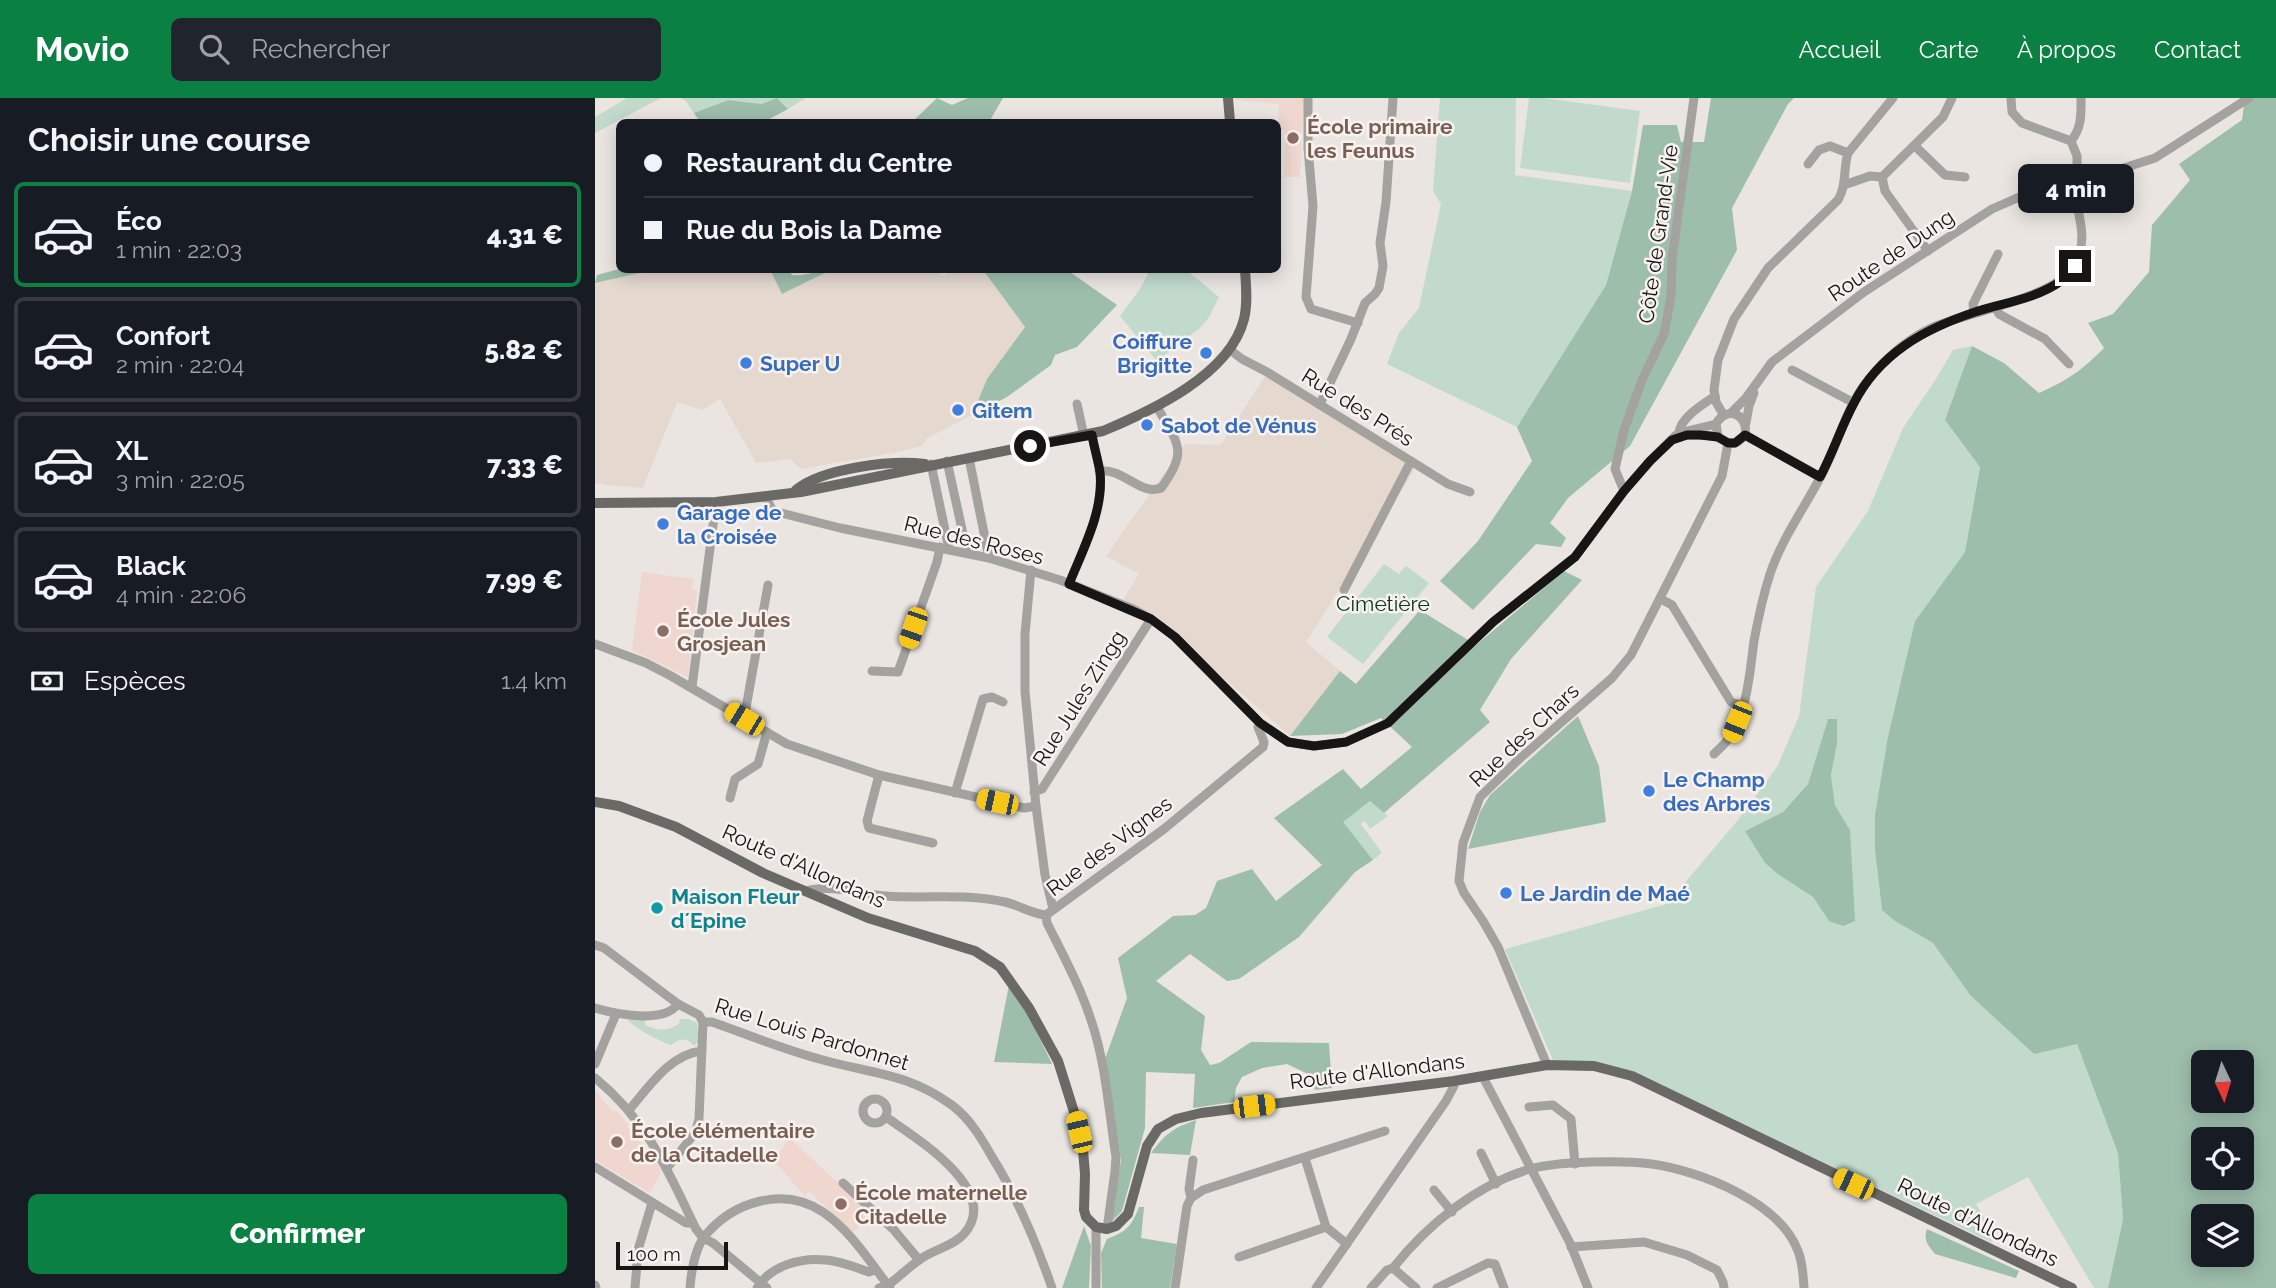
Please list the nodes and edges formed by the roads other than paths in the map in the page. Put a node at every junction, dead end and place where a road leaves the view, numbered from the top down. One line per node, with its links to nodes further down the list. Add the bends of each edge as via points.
1 (1228, 98): 10 (main road)
2 (1308, 98): 27 (street, via 1313,206 1306,298 1311,309)
3 (1393, 98): 27 (street, via 1379,288)
4 (1694, 98): 51 (street, Côte de Grand-Vie, via 1664,334 1642,380 1615,469)
5 (1893, 98): 13 (street)
6 (1952, 98): 12 (street, via 1943,117)
7 (2011, 98): 11 (street, via 2012,112 2022,123)
8 (2081, 98): 11 (street, via 2080,124)
9 (2249, 98): 18 (street, via 2155,158)
10 (1230, 119)
11 (2071, 141): 15 (street)
12 (1915, 146): 16 (street); 17 (street, via 1945,176)
13 (1848, 153): 14 (street, via 1830,146 1819,150); 19 (street)
14 (1808, 164)
15 (2077, 170): 18 (street); 20 (street, via 2066,172)
16 (1882, 177): 19 (street); 22 (street, via 1885,191)
17 (1965, 177)
18 (2086, 180): 21 (street, via 2084,190)
19 (1844, 185): 32 (street, via 1838,200 1779,255 1741,307 1718,360)
20 (2061, 187): 21 (street); 22 (street, Route de Dung, via 2039,188 1992,209)
21 (2075, 196): 25 (street, via 2083,235 2075,266 2061,281 2042,291)
22 (1929, 251): 31 (street, Route de Dung, via 1785,350)
23 (1998, 254): 26 (street, via 1973,304)
24 (1245, 273): 28 (main road, via 1244,320)
25 (1995, 306): 26 (street); 29 (street, via 1999,314 2045,339)
26 (1975, 312): 33 (street, via 1906,343 1886,360)
27 (1358, 323): 35 (street)
28 (1229, 349): 35 (street, Rue des Prés); 36 (main road, via 1193,384)
29 (2070, 364)
30 (1792, 370): 33 (street)
31 (1759, 382): 37 (street, Route de Dung); 39 (street, Route de Dung)
32 (1715, 396): 37 (street); 42 (street, Rue des Roses, via 1686,420)
33 (1854, 403): 50 (street)
34 (1077, 404): 40 (street)
35 (1320, 404): 47 (street, Rue des Prés)
36 (1157, 407): 40 (main road); 49 (street, via 1178,444 1179,455 1161,488 1149,490 1112,471)
37 (1727, 414): 38 (street); 39 (street, via 1737,414)
38 (1716, 424): 42 (street); 43 (street)
39 (1746, 424): 41 (street)
40 (1088, 435): 45 (main road); 49 (street)
41 (1745, 435): 44 (street); 50 (street)
42 (1676, 436): 43 (street); 51 (street, Rue des Roses)
43 (1718, 437): 44 (street)
44 (1728, 443): 63 (street, Rue des Chars, via 1722,477)
45 (969, 458): 46 (main road); 58 (street)
46 (947, 461): 48 (main road); 57 (street)
47 (1411, 461): 52 (street, Rue des Prés); 62 (street)
48 (932, 464): 53 (main road, via 899,462 867,467); 56 (street)
49 (1100, 471): 60 (street, via 1095,515)
50 (1820, 477): 69 (street, via 1771,572)
51 (1624, 491): 71 (street, Rue des Roses, via 1575,557 1493,622 1388,723 1346,742 1314,746 1288,742)
52 (1470, 492)
53 (765, 497): 54 (main road); 56 (street, Rue des Roses, via 777,512)
54 (716, 502): 55 (main road); 67 (street)
55 (595, 503)
56 (945, 548): 57 (street, Rue des Roses); 66 (street, via 898,672)
57 (968, 552): 58 (street, Rue des Roses)
58 (989, 558): 59 (street, Rue des Roses)
59 (1031, 569): 60 (street, Rue des Roses); 75 (street, via 1025,691)
60 (1069, 584): 64 (street, Rue des Roses)
61 (768, 585): 70 (street)
62 (1344, 590)
63 (1661, 598): 69 (street, via 1672,605 1731,702); 90 (street, Rue des Chars, via 1631,655 1612,678 1480,797 1463,843 1459,881 1498,947)
64 (1151, 619): 71 (street, Rue des Roses, via 1175,637); 75 (street, Rue Jules Zingg, via 1042,789)
65 (595, 644): 67 (street)
66 (872, 671)
67 (692, 687): 70 (street)
68 (1003, 702): 76 (street, via 983,699)
69 (1743, 706): 73 (street, via 1730,737)
70 (744, 719): 72 (street)
71 (1260, 723): 82 (street, Rue des Vignes, via 1263,747 1164,829)
72 (767, 732): 74 (street, via 787,744); 77 (street, via 758,764 735,779)
73 (1714, 754)
74 (879, 775): 76 (street); 80 (street, via 869,828)
75 (1034, 792): 79 (street)
76 (955, 793): 79 (street, via 1024,808)
77 (730, 798)
78 (595, 802): 81 (main road, Route d'Allondans, via 676,827)
79 (1036, 806): 82 (street)
80 (933, 843)
81 (807, 891): 82 (street, Rue des Vignes, via 948,896 1003,901 1037,914); 113 (main road, Route d'Allondans, via 867,918 975,951 1000,967 1058,1061 1083,1150 1084,1210)
82 (1049, 912): 113 (street, via 1047,923 1075,977 1100,1053 1115,1171)
83 (595, 945): 84 (street, Rue Louis Pardonnet)
84 (678, 1004): 86 (street, via 663,1015); 87 (street, Rue Louis Pardonnet)
85 (595, 1009): 86 (street)
86 (616, 1014): 89 (street)
87 (703, 1022): 88 (street); 125 (street, Rue Louis Pardonnet, via 824,1060 902,1078 955,1107 1013,1190)
88 (702, 1051): 95 (street, via 688,1052 676,1060); 103 (street, via 695,1133)
89 (595, 1064)
90 (1547, 1065): 91 (main road, Route d'Allondans); 136 (main road, Route d'Allondans, via 1594,1066 1632,1076)
91 (1483, 1077): 93 (main road, Route d'Allondans); 104 (street)
92 (595, 1078): 95 (street)
93 (1454, 1081): 113 (main road, Route d'Allondans, via 1176,1119 1158,1129 1147,1146 1128,1214 1116,1226); 115 (street, via 1446,1101)
94 (1529, 1107): 101 (street, via 1553,1105 1570,1119)
95 (629, 1110): 103 (street)
96 (886, 1117): 118 (street, via 958,1174 972,1205 964,1234)
97 (1385, 1130): 99 (street)
98 (1481, 1153): 106 (street)
99 (1305, 1158): 108 (street, via 1203,1190); 112 (street)
100 (1193, 1160): 108 (street)
101 (1575, 1164): 104 (street); 135 (street, via 1651,1164 1712,1181 1747,1198 1791,1237 1798,1250)
102 (595, 1167): 109 (street)
103 (667, 1168): 111 (street)
104 (1531, 1169): 106 (street); 116 (street)
105 (843, 1183): 118 (street)
106 (1496, 1184): 110 (street)
107 (1434, 1190): 110 (street)
108 (1191, 1198): 127 (street)
109 (652, 1203): 111 (street); 123 (street, via 638,1250)
110 (1452, 1212): 119 (street)
111 (693, 1223): 114 (street)
112 (1326, 1227): 115 (street); 117 (street)
113 (1101, 1228): 126 (street)
114 (703, 1238): 120 (street, via 743,1206 774,1198 794,1199 826,1213); 121 (street); 124 (street)
115 (1347, 1244): 128 (street)
116 (1571, 1247): 133 (street); 134 (street, via 1644,1242 1688,1255 1717,1270)
117 (1239, 1257)
118 (919, 1260): 122 (street)
119 (1393, 1268): 129 (street); 130 (street)
120 (876, 1270): 121 (street, via 823,1259 805,1260 775,1270); 122 (street)
121 (761, 1286)
122 (886, 1287)
123 (635, 1288)
124 (690, 1288)
125 (1052, 1288)
126 (1096, 1288)
127 (1175, 1288)
128 (1316, 1288)
129 (1371, 1288)
130 (1416, 1288)
131 (1437, 1288): 132 (street, via 1488,1263 1495,1264)
132 (1504, 1288)
133 (1588, 1288)
134 (1724, 1288)
135 (1804, 1288)
136 (2072, 1288)

